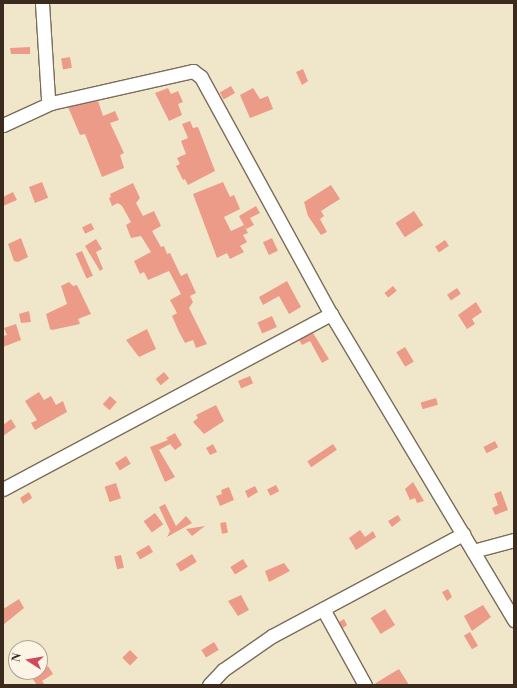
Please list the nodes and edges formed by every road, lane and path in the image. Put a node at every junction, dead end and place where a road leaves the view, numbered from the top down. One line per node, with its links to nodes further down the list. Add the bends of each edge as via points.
1 (42, 3): 2 (street, via 48,99)
2 (51, 103): 3 (street); 4 (street, via 193,71 198,74)
3 (3, 125)
4 (331, 314): 5 (street); 6 (street)
5 (3, 489)
6 (463, 534): 8 (street); 9 (street)
7 (514, 540): 8 (street)
8 (473, 551): 10 (street)
9 (323, 609): 11 (street, via 272,636 223,670); 12 (street)
10 (514, 620)
11 (209, 685)
12 (365, 685)

